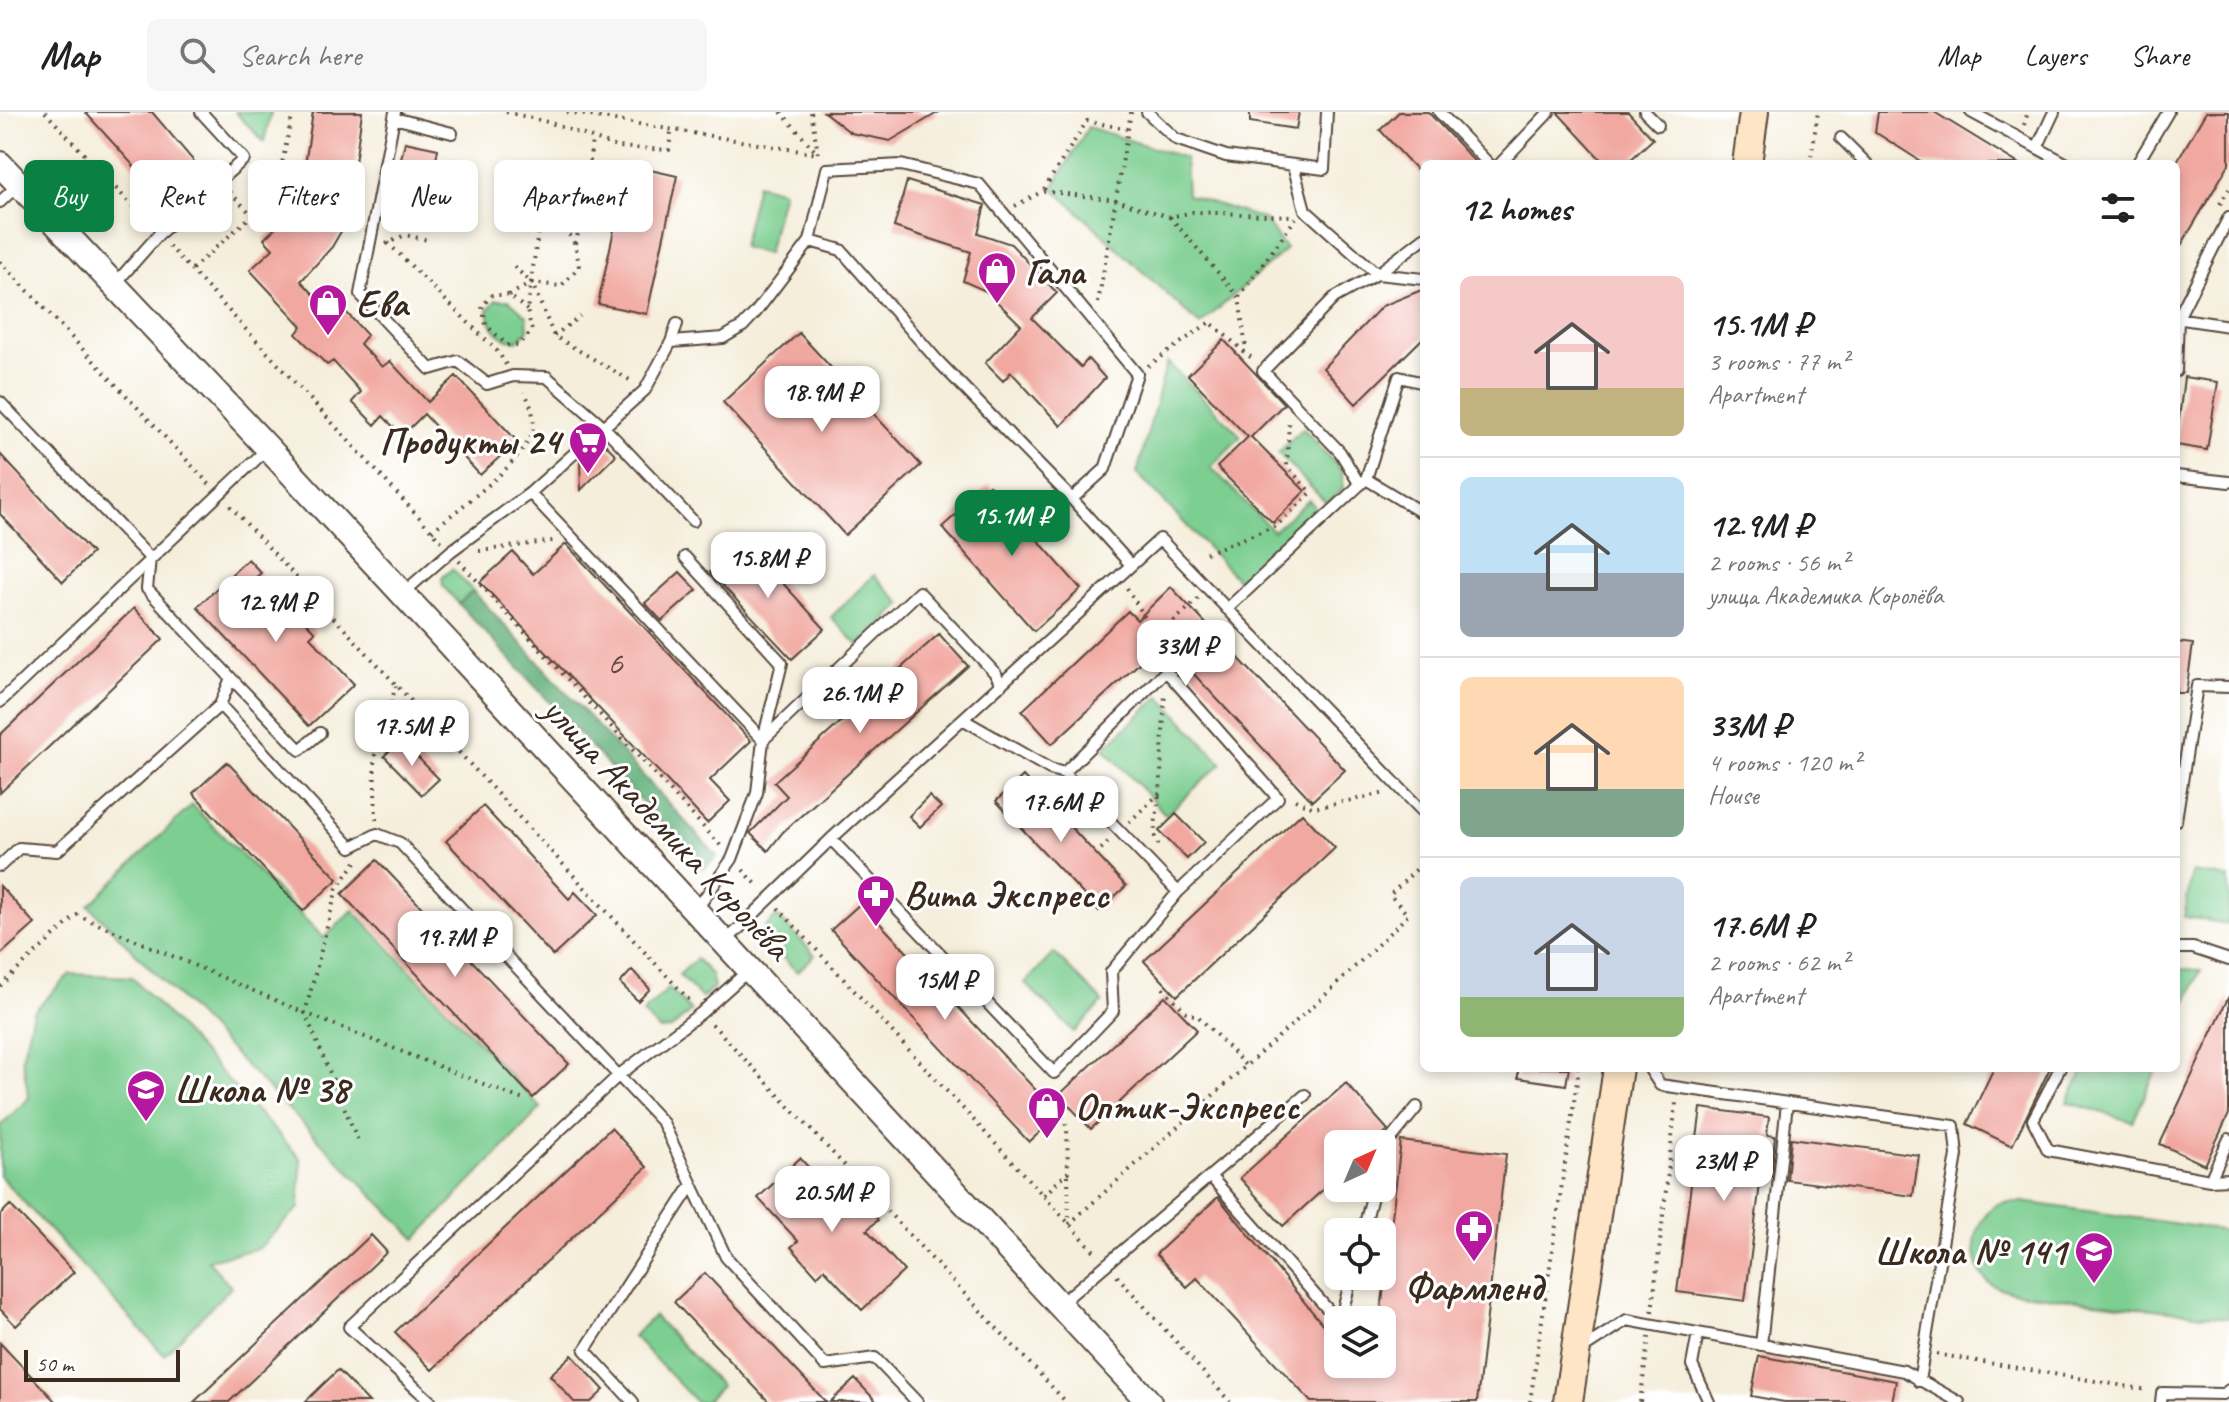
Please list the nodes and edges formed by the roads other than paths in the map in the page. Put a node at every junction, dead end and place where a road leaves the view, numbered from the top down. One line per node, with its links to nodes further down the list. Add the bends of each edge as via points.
1 (201, 112): 31 (lane, via 244,159 159,234)
2 (1147, 112): 23 (lane, via 1176,139 1226,156)
3 (1327, 112): 23 (lane, via 1324,169)
4 (1439, 112): 16 (lane)
5 (1549, 112): 17 (lane)
6 (1645, 112): 12 (lane)
7 (1754, 112): 18 (main road)
8 (1971, 112): 15 (lane)
9 (2054, 112): 15 (lane)
10 (2168, 112): 21 (lane)
11 (394, 115): 13 (lane); 39 (lane, via 360,294 430,369 458,361 487,384 513,376 547,377)
12 (1658, 125)
13 (452, 133)
14 (1841, 138): 19 (lane)
15 (2037, 148): 20 (lane)
16 (1485, 160)
17 (1504, 160)
18 (1748, 160)
19 (1863, 160)
20 (2048, 160)
21 (2139, 160)
22 (0, 164): 24 (street, улица Академика Королёва)
23 (1293, 165): 29 (lane, via 1301,213)
24 (19, 184): 25 (lane); 31 (street, улица Академика Королёва)
25 (0, 202)
26 (2229, 217): 32 (lane)
27 (810, 241): 36 (lane, via 743,326 723,338); 45 (lane, via 841,250 937,360); 45 (lane, via 827,169 901,165 979,184 1137,374 1105,469)
28 (1420, 241): 29 (lane)
29 (1377, 274): 30 (lane); 42 (lane, via 1334,298 1263,371)
30 (1420, 279)
31 (114, 286): 40 (street, улица Академика Королёва)
32 (2180, 312)
33 (2180, 318): 35 (lane)
34 (677, 324): 36 (lane)
35 (2229, 326)
36 (671, 342): 39 (lane, via 645,390)
37 (1420, 382): 42 (lane, via 1399,377)
38 (0, 402): 49 (lane)
39 (602, 425): 44 (lane); 47 (lane)
40 (268, 448): 49 (lane); 51 (street, улица Академика Королёва)
41 (2180, 476): 43 (lane)
42 (1363, 482): 46 (lane); 52 (lane)
43 (2229, 482)
44 (530, 493): 51 (lane); 60 (lane)
45 (1072, 499): 50 (lane)
46 (1420, 512)
47 (693, 521)
48 (685, 557): 60 (lane, via 782,663)
49 (150, 558): 53 (lane, via 147,589); 56 (lane)
50 (1131, 565): 52 (lane, via 1160,539); 54 (lane)
51 (400, 595): 67 (street, улица Академика Королёва)
52 (1227, 609): 63 (lane)
53 (231, 678): 57 (lane); 59 (lane, via 300,750)
54 (1001, 685): 58 (lane); 60 (lane, via 919,592)
55 (2229, 687): 62 (lane, via 2197,686)
56 (0, 702)
57 (220, 705): 65 (lane, via 57,851 19,848); 75 (lane, via 351,847 377,834 400,843)
58 (964, 720): 61 (lane); 64 (lane)
59 (320, 733)
60 (763, 740): 67 (lane, via 757,793 732,859)
61 (1064, 773): 66 (lane); 66 (lane, via 1166,671 1278,798)
62 (2180, 794)
63 (1420, 809)
64 (831, 839): 66 (lane, via 1054,1073 1113,1011 1111,972); 68 (lane)
65 (0, 866)
66 (1178, 892)
67 (695, 911): 68 (street, улица Академика Королёва)
68 (724, 943): 71 (street, улица Академика Королёва)
69 (2180, 948): 70 (lane)
70 (2229, 960)
71 (749, 970): 75 (lane); 85 (street, улица Академика Королёва)
72 (1617, 1072): 89 (main road)
73 (1652, 1072): 77 (lane, via 1660,1085)
74 (2058, 1072): 83 (lane, via 2033,1120 2048,1150)
75 (619, 1075): 84 (lane, via 663,1123); 93 (lane, via 349,1327)
76 (1305, 1095): 81 (lane)
77 (1787, 1103): 88 (lane); 90 (lane, via 1954,1126 1957,1155)
78 (1417, 1107): 79 (lane)
79 (1396, 1133)
80 (2229, 1139): 83 (lane)
81 (1211, 1177): 85 (lane); 86 (lane)
82 (2229, 1179): 83 (lane)
83 (2210, 1180)
84 (691, 1186): 94 (lane, via 585,1350); 95 (lane, via 726,1257 825,1365 875,1358)
85 (1058, 1306): 96 (street, улица Академика Королёва)
86 (1326, 1306)
87 (1698, 1333): 88 (lane); 89 (lane, via 1627,1320); 98 (lane, via 1692,1365)
88 (1761, 1345): 90 (lane, via 1904,1371)
89 (1576, 1353): 97 (main road)
90 (1919, 1381): 99 (lane)
91 (2229, 1390): 92 (lane)
92 (2161, 1397)
93 (431, 1402)
94 (633, 1402)
95 (917, 1402)
96 (1149, 1402)
97 (1568, 1402)
98 (1709, 1402)
99 (1959, 1402)

